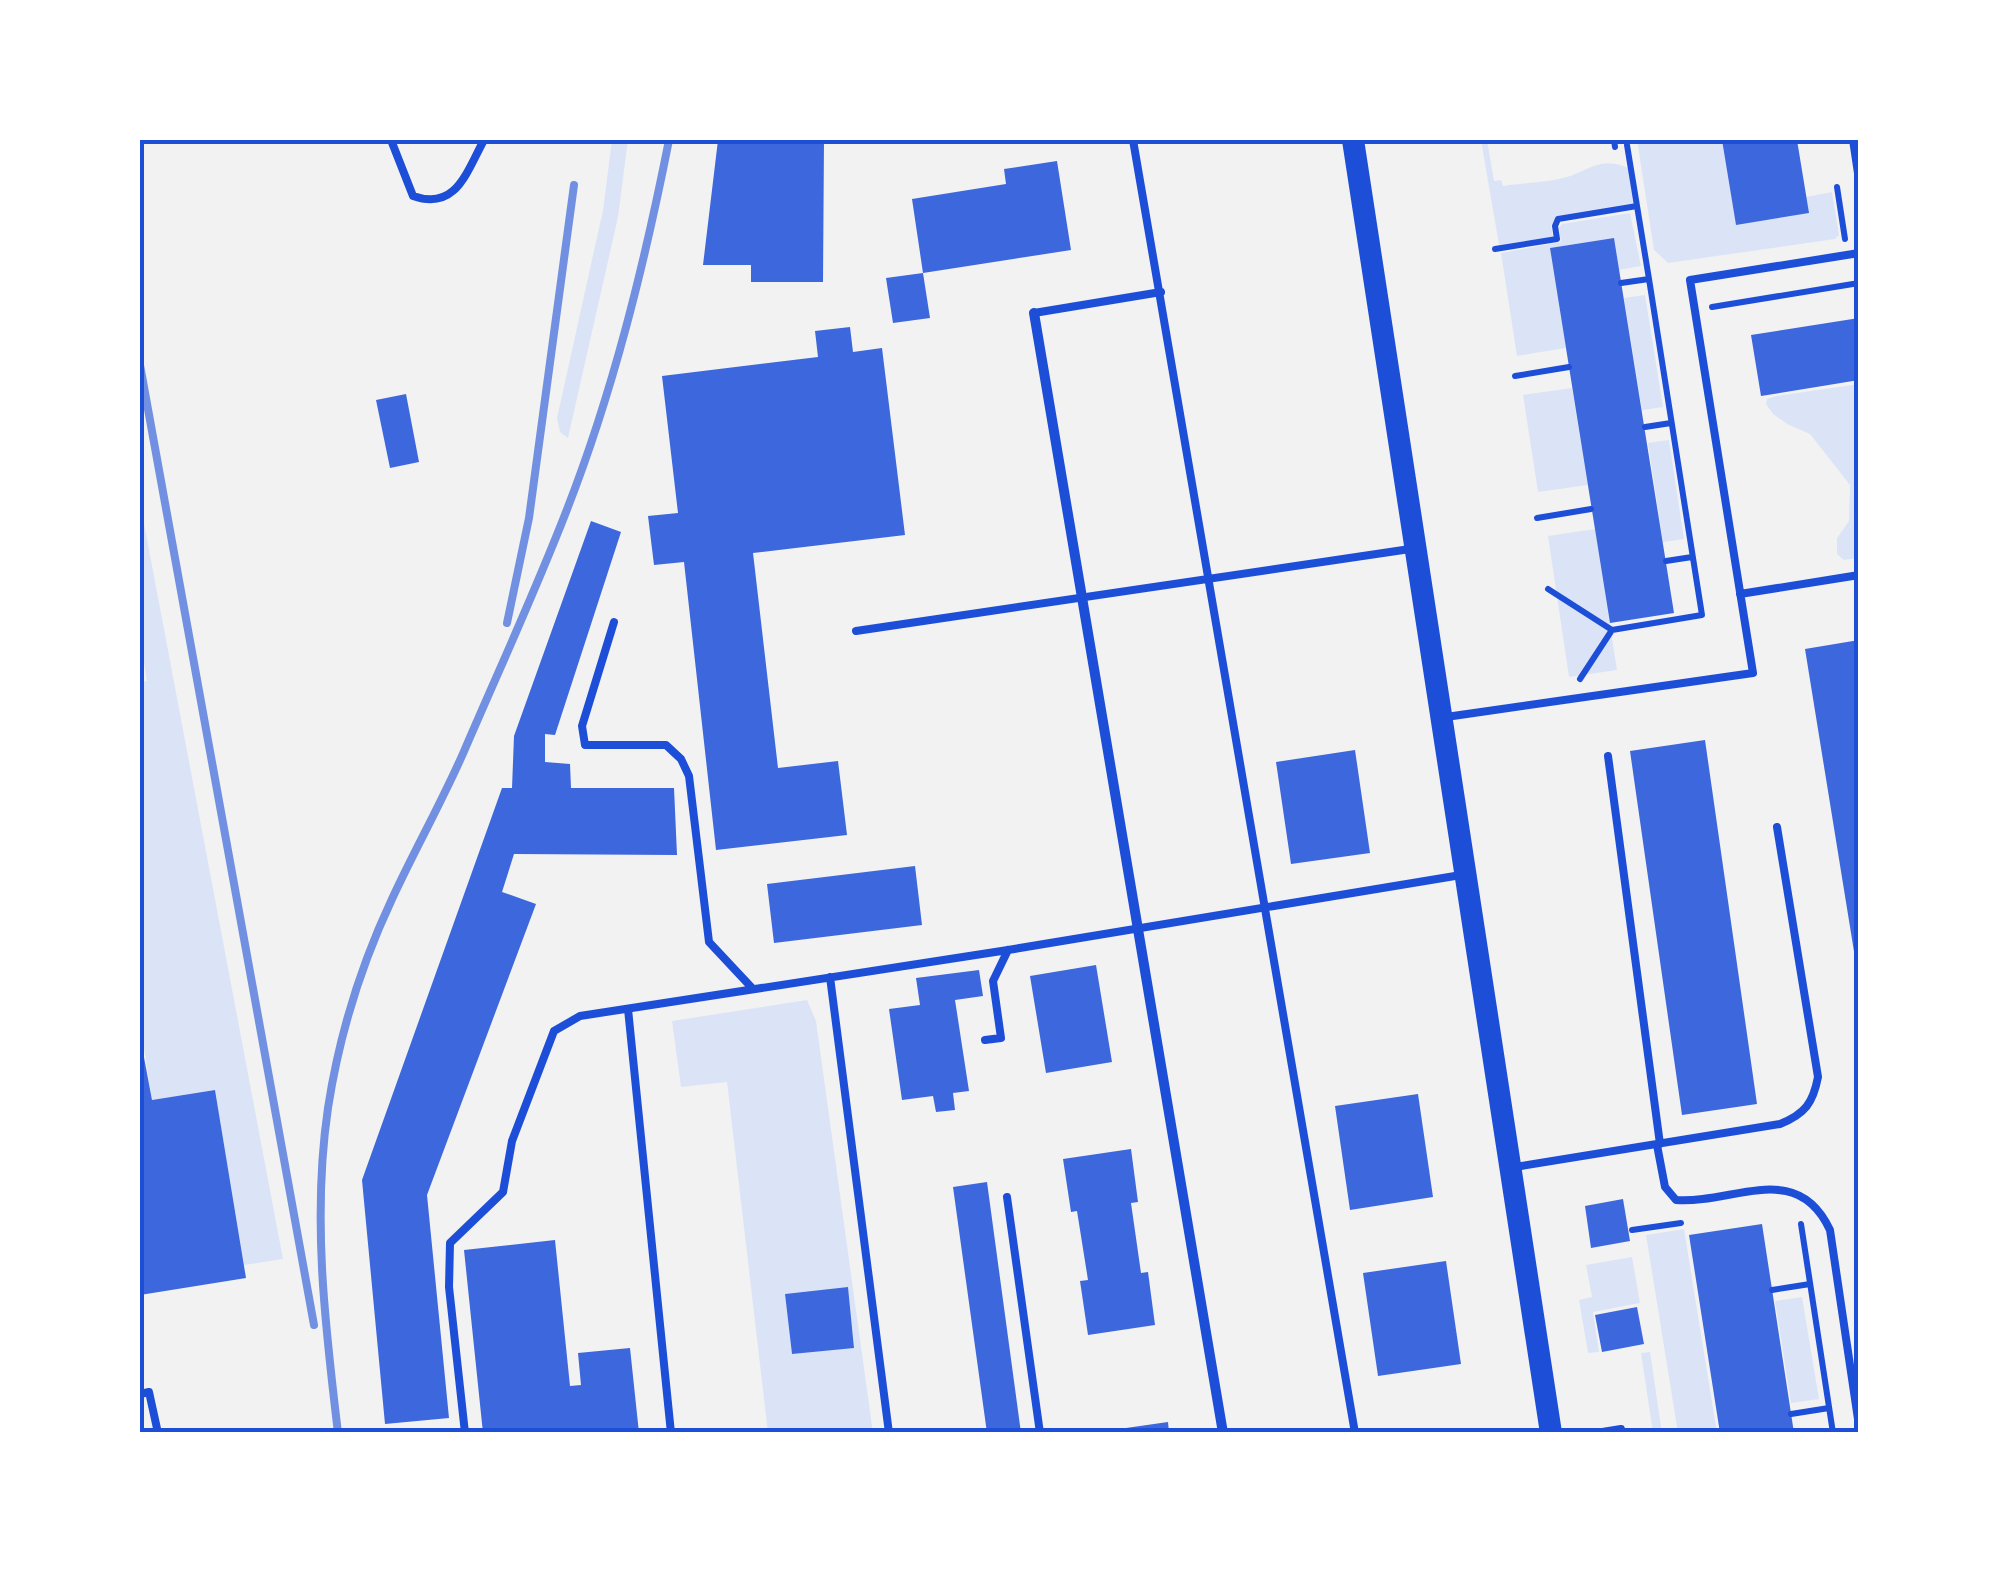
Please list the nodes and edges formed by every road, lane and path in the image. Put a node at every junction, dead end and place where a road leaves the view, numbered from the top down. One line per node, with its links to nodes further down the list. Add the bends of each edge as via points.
1 (391, 140): 2 (lane, via 412,196 432,203 464,178)
2 (484, 140)
3 (1133, 140): 16 (lane)
4 (1353, 140): 25 (main road)
5 (1852, 140): 8 (lane)
6 (1627, 145): 9 (path)
7 (1836, 178): 12 (path)
8 (1859, 180)
9 (1637, 206): 10 (path, via 1558,219 1557,239); 13 (path)
10 (1494, 249)
11 (1859, 253): 12 (lane)
12 (1848, 255): 17 (lane, via 1690,280)
13 (1649, 278): 14 (path); 21 (path)
14 (1621, 283)
15 (1859, 283): 17 (path)
16 (1160, 292): 18 (lane); 29 (lane)
17 (1695, 309): 31 (lane)
18 (1034, 314): 32 (street)
19 (1569, 367): 20 (path)
20 (1514, 376)
21 (1671, 423): 22 (path); 26 (path)
22 (1645, 427)
23 (1592, 509): 24 (path)
24 (1537, 518)
25 (1414, 548): 29 (lane); 37 (main road)
26 (1692, 557): 27 (path); 34 (path, via 1702,615)
27 (1666, 561)
28 (1859, 575): 31 (lane)
29 (1208, 580): 32 (lane); 41 (lane)
30 (1548, 589): 34 (path)
31 (1740, 594): 36 (lane, via 1753,672)
32 (1082, 597): 35 (lane); 42 (street)
33 (614, 622): 45 (lane, via 582,726 585,745 666,745 681,759 689,776 709,942)
34 (1612, 630): 36 (path)
35 (856, 632)
36 (1566, 700): 37 (lane)
37 (1442, 718): 40 (main road)
38 (1608, 756): 48 (lane)
39 (1777, 827): 48 (lane, via 1818,1077 1814,1098 1800,1116 1780,1124)
40 (1466, 874): 41 (lane); 49 (main road)
41 (1264, 907): 42 (lane); 67 (lane)
42 (1138, 928): 43 (lane); 66 (street)
43 (1008, 950): 44 (lane); 47 (lane, via 994,981 1001,1038)
44 (830, 977): 45 (lane); 64 (lane)
45 (753, 990): 46 (lane)
46 (628, 1008): 62 (lane, via 580,1016 554,1031 512,1141 504,1192 450,1243); 63 (lane)
47 (985, 1040)
48 (1659, 1144): 49 (lane); 59 (lane, via 1665,1187 1676,1200 1786,1190 1822,1214 1830,1230)
49 (1510, 1167): 68 (main road)
50 (1007, 1198): 65 (lane)
51 (1798, 1205): 54 (path)
52 (1688, 1222): 53 (path)
53 (1632, 1230)
54 (1810, 1284): 55 (path); 57 (path)
55 (1772, 1290)
56 (140, 1394): 61 (lane, via 150,1392)
57 (1829, 1408): 58 (path); 70 (path)
58 (1791, 1414)
59 (1859, 1426)
60 (1622, 1429): 69 (lane)
61 (158, 1433)
62 (465, 1433)
63 (670, 1433)
64 (888, 1433)
65 (1040, 1433)
66 (1223, 1433)
67 (1355, 1433)
68 (1551, 1433)
69 (1596, 1433)
70 (1832, 1433)

